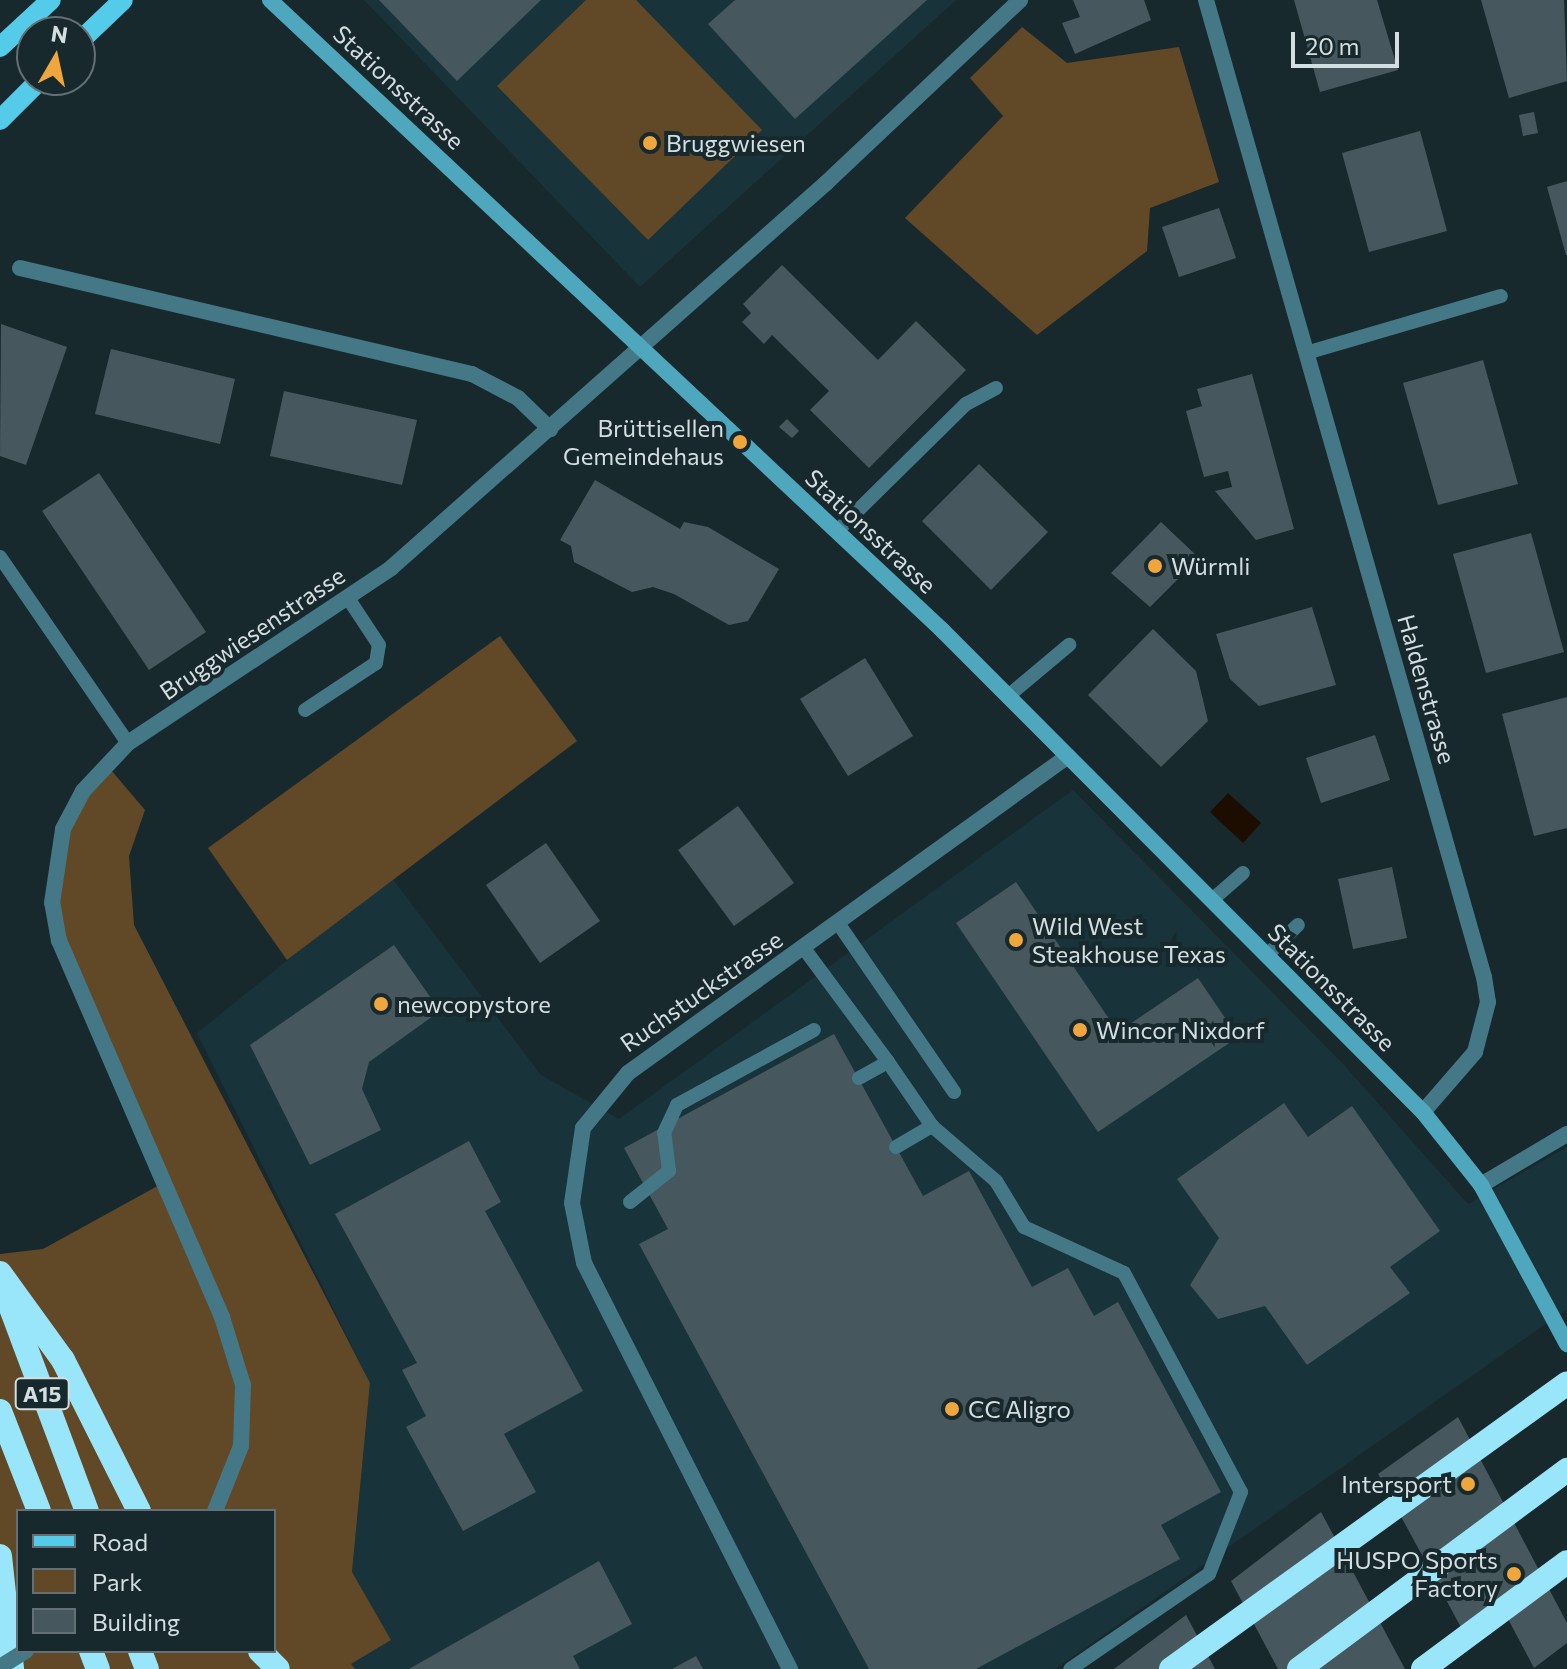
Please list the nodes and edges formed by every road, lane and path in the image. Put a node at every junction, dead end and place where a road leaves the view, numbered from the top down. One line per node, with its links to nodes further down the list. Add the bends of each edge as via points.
1 (51, 0): 7 (main road)
2 (123, 0): 6 (main road)
3 (270, 0): 12 (street, Stationsstrasse)
4 (1020, 0): 12 (street, Bruggwiesenstrasse)
5 (1206, 0): 13 (street, Haldenstrasse)
6 (96, 26)
7 (0, 47)
8 (24, 96): 9 (main road)
9 (0, 120)
10 (20, 268): 15 (street, via 472,374 518,398)
11 (1501, 296): 13 (lane)
12 (642, 347): 15 (street, Bruggwiesenstrasse); 16 (street, Stationsstrasse)
13 (1306, 353): 34 (street, Haldenstrasse, via 1488,1002 1475,1052)
14 (996, 388): 16 (lane, via 966,404)
15 (550, 429): 18 (street, Bruggwiesenstrasse)
16 (837, 531): 20 (street, Stationsstrasse)
17 (0, 557): 22 (lane)
18 (348, 598): 21 (lane, via 379,645 376,663); 22 (street, Bruggwiesenstrasse)
19 (1069, 645): 20 (lane)
20 (1008, 696): 23 (street, Stationsstrasse)
21 (305, 710)
22 (128, 743): 48 (street, Bruggwiesenstrasse, via 83,791 63,829 52,903 72,979 232,1342 245,1405 236,1465)
23 (1068, 756): 25 (street, Stationsstrasse); 26 (street, Ruchstuckstrasse)
24 (1243, 873): 25 (lane)
25 (1212, 900): 29 (street, Stationsstrasse)
26 (838, 923): 28 (street, Ruchstuckstrasse); 33 (lane)
27 (1298, 925): 29 (lane)
28 (803, 947): 31 (lane); 56 (street, Ruchstuckstrasse, via 628,1073 583,1128 572,1203 584,1263)
29 (1267, 955): 34 (street, Stationsstrasse)
30 (814, 1030): 39 (lane, via 677,1105 664,1133 669,1171)
31 (888, 1062): 32 (lane); 35 (lane)
32 (859, 1078)
33 (954, 1092)
34 (1423, 1112): 38 (street)
35 (932, 1126): 37 (lane); 57 (lane, via 996,1181 1024,1227 1124,1273 1241,1492 1209,1574)
36 (1567, 1134): 38 (street)
37 (896, 1147)
38 (1481, 1185): 41 (street)
39 (630, 1202)
40 (0, 1274): 46 (highway, A15); 47 (highway, via 63,1360)
41 (1567, 1344)
42 (1567, 1383): 58 (highway)
43 (0, 1411): 45 (highway, A15)
44 (1567, 1470): 59 (highway)
45 (38, 1509)
46 (86, 1509)
47 (138, 1509)
48 (216, 1509)
49 (0, 1556): 54 (highway)
50 (1567, 1562): 60 (highway)
51 (23, 1653): 53 (street, bridge)
52 (262, 1653): 55 (highway)
53 (0, 1667)
54 (12, 1669)
55 (278, 1669)
56 (790, 1669)
57 (1070, 1669)
58 (1171, 1669)
59 (1299, 1669)
60 (1423, 1669)

